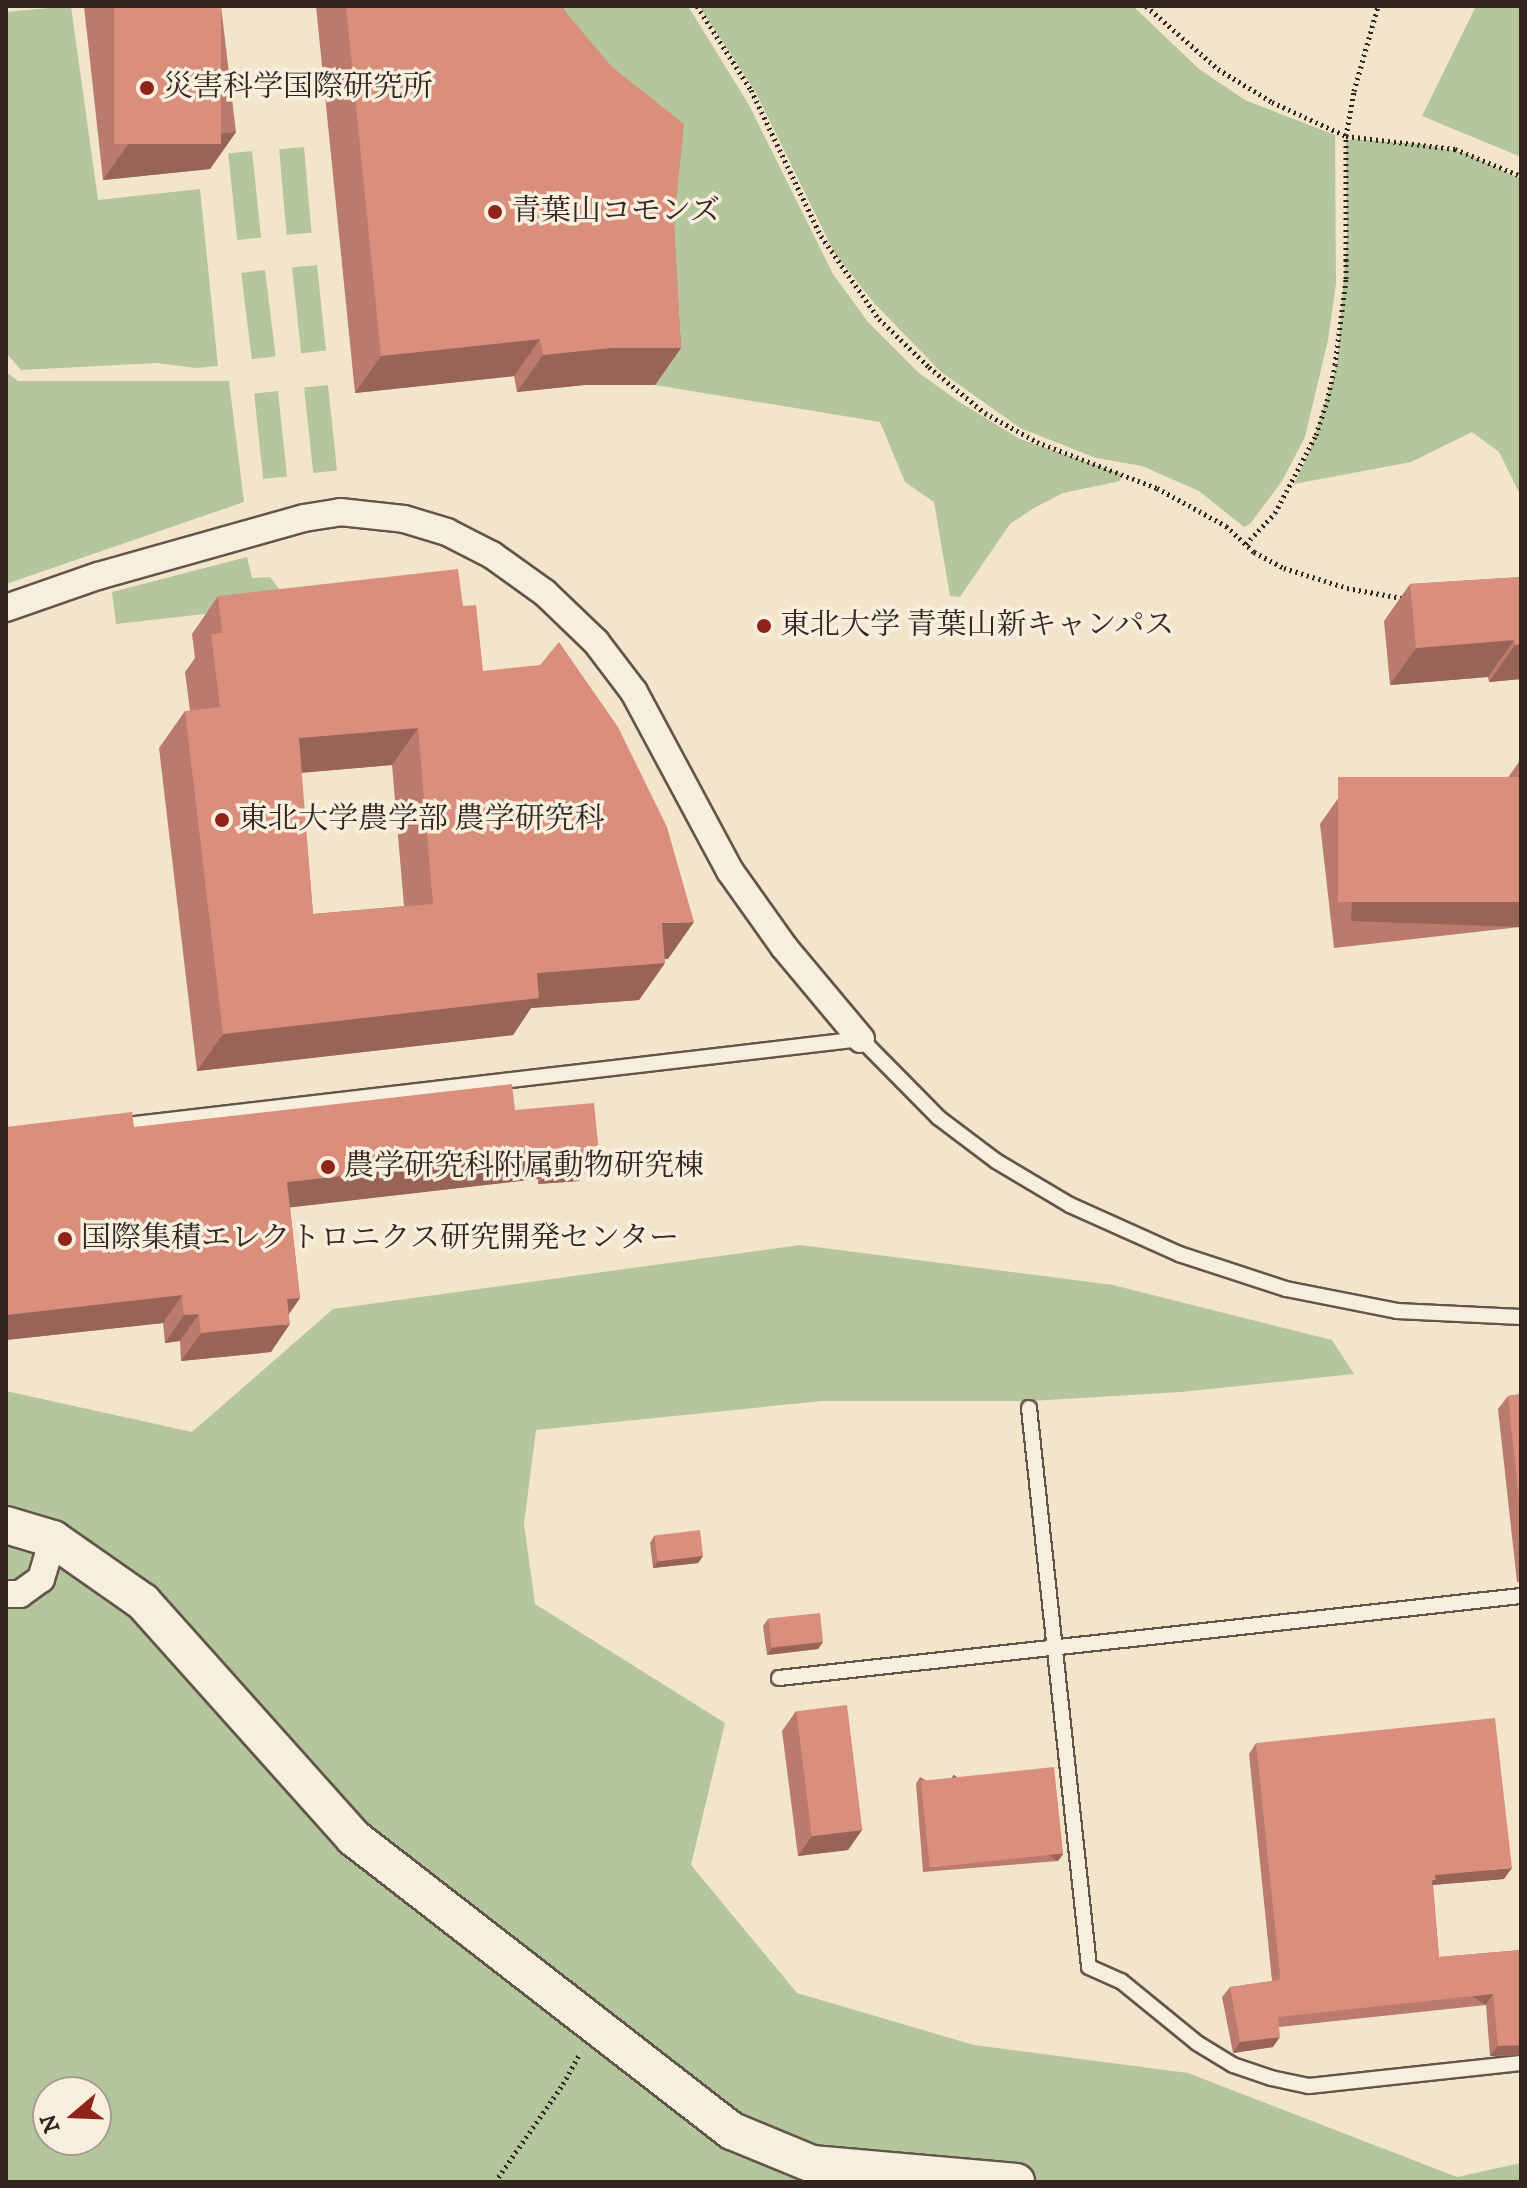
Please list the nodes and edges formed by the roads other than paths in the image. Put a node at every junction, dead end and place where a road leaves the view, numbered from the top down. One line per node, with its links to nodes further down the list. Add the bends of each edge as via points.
1 (6, 608): 2 (street, via 98,576 340,512 404,519 481,549 545,593 596,642 634,692 730,871 784,947)
2 (861, 1039): 3 (lane); 4 (lane, via 939,1118 996,1161 1070,1205 1179,1254 1286,1289 1397,1311)
3 (101, 1128)
4 (1521, 1317)
5 (1029, 1408): 10 (lane)
6 (6, 1525): 7 (street)
7 (53, 1539): 8 (street, via 41,1579 20,1594); 13 (street, via 143,1602 354,1838 732,2131 812,2164)
8 (6, 1594)
9 (1521, 1596): 10 (lane)
10 (1054, 1646): 11 (lane); 12 (lane, via 1089,1967 1121,1981 1233,2065 1271,2078 1309,2086)
11 (779, 1678)
12 (1521, 2063)
13 (1016, 2182)

